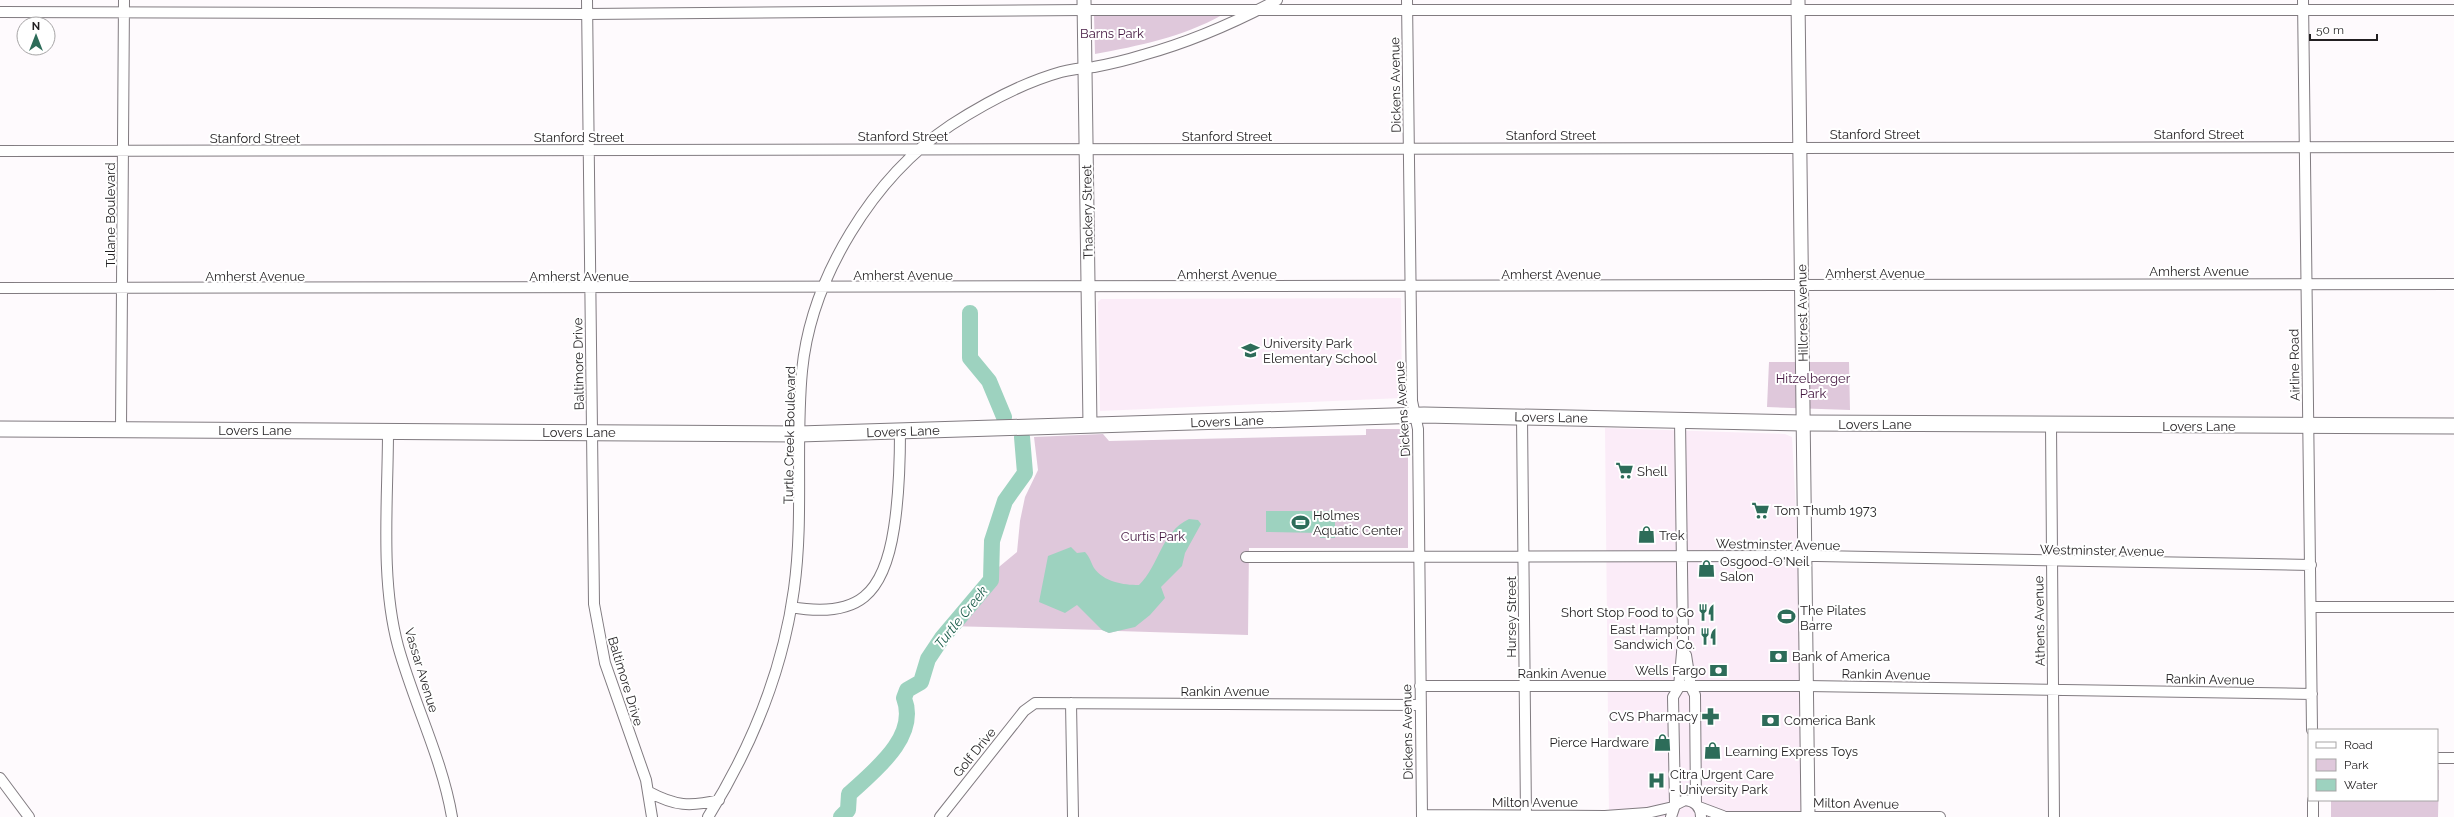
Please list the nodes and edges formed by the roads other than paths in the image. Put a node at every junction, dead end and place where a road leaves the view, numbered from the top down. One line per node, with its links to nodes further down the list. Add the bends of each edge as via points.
1 (124, 0): 12 (street, Tulane Boulevard)
2 (587, 0): 13 (street, Baltimore Drive)
3 (1277, 0): 9 (street, Turtle Creek Boulevard)
4 (1407, 0): 10 (street, Dickens Avenue)
5 (1084, 5): 9 (street); 13 (street); 14 (street, Thackery Street)
6 (1798, 5): 7 (street); 10 (street); 17 (street, Hillcrest Avenue)
7 (2304, 5): 8 (street); 15 (street, Airline Road)
8 (2454, 10)
9 (1256, 11): 10 (street); 14 (street, Turtle Creek Boulevard, via 1216,30 1164,49)
10 (1407, 11): 20 (street, Dickens Avenue)
11 (0, 12): 12 (street)
12 (124, 13): 13 (street); 23 (street, Tulane Boulevard)
13 (587, 14): 21 (street, Baltimore Drive)
14 (1085, 67): 18 (street, Turtle Creek Boulevard, via 1040,78 1001,96 951,125); 19 (street, Thackery Street)
15 (2305, 146): 16 (street, Stanford Street); 17 (street, Stanford Street); 24 (street, Airline Road)
16 (2454, 147)
17 (1800, 148): 20 (street, Stanford Street); 26 (street, Hillcrest Avenue)
18 (919, 149): 19 (street, Stanford Street); 21 (street, Stanford Street); 30 (street, Turtle Creek Boulevard, via 893,175 859,219)
19 (1086, 149): 20 (street, Stanford Street); 27 (street, Thackery Street)
20 (1409, 149): 28 (street, Dickens Avenue)
21 (589, 150): 23 (street, Stanford Street); 32 (street, Baltimore Drive)
22 (0, 151): 23 (street, Stanford Street)
23 (124, 151): 31 (street, Tulane Boulevard)
24 (2306, 284): 25 (street, Amherst Avenue); 26 (street, Amherst Avenue); 40 (street, Airline Road)
25 (2454, 284)
26 (1802, 286): 28 (street, Amherst Avenue); 36 (street, Hillcrest Avenue)
27 (1088, 287): 28 (street, Amherst Avenue); 30 (street, Amherst Avenue); 37 (street, Thackery Street)
28 (1410, 287): 33 (street, Dickens Avenue)
29 (0, 288): 31 (street, Amherst Avenue)
30 (824, 288): 32 (street, Amherst Avenue); 46 (street, Turtle Creek Boulevard, via 804,357)
31 (123, 289): 32 (street, Amherst Avenue); 42 (street, Tulane Boulevard)
32 (591, 289): 45 (street, Baltimore Drive)
33 (1414, 416): 34 (main road, Lovers Lane); 37 (main road, Lovers Lane); 51 (street, Dickens Avenue, via 1418,429)
34 (1522, 417): 35 (main road, Lovers Lane); 47 (street, Hursey Street)
35 (1680, 420): 36 (main road, Lovers Lane); 48 (street)
36 (1804, 423): 38 (main road, Lovers Lane); 49 (street, Hillcrest Avenue)
37 (1090, 425): 44 (main road, Lovers Lane)
38 (2051, 425): 40 (main road, Lovers Lane); 52 (street, Athens Avenue)
39 (2454, 426): 40 (main road, Lovers Lane)
40 (2308, 427): 53 (street, Airline Road)
41 (0, 429): 42 (main road, Lovers Lane)
42 (121, 429): 43 (main road, Lovers Lane)
43 (388, 431): 45 (main road, Lovers Lane); 83 (street, Vassar Avenue, via 388,571 393,621 409,681 445,784)
44 (900, 431): 46 (main road, Lovers Lane); 54 (street, via 896,516 889,558 879,581 864,597 841,608 813,610)
45 (592, 432): 46 (main road, Lovers Lane); 72 (street, Baltimore Drive, via 592,572 598,634 613,688)
46 (799, 434): 54 (street, Turtle Creek Boulevard, via 800,528)
47 (1524, 556): 48 (street, Westminster Avenue); 51 (street, Westminster Avenue); 59 (street, Hursey Street)
48 (1682, 556): 49 (street, Westminster Avenue); 57 (street)
49 (1805, 556): 52 (street, Westminster Avenue); 60 (street, Hillcrest Avenue)
50 (1246, 557): 51 (street, Westminster Avenue)
51 (1419, 557): 58 (street, Dickens Avenue)
52 (2052, 562): 53 (street, Westminster Avenue); 63 (street, Athens Avenue)
53 (2311, 566): 55 (street, Airline Road)
54 (791, 607): 73 (street, Turtle Creek Boulevard, via 762,713)
55 (2312, 607): 56 (street); 64 (street, Airline Road)
56 (2454, 607)
57 (1684, 641): 61 (street); 62 (street)
58 (1420, 686): 59 (street, Rankin Avenue); 66 (street, Dickens Avenue)
59 (1525, 686): 61 (street, Rankin Avenue); 79 (street, Hursey Street)
60 (1807, 686): 62 (street, Rankin Avenue); 63 (street, Rankin Avenue); 81 (street, Hillcrest Avenue)
61 (1679, 687): 62 (street, Rankin Avenue); 76 (street, via 1673,697)
62 (1691, 687): 75 (street, via 1695,695)
63 (2053, 690): 64 (street, Rankin Avenue); 89 (street, Athens Avenue)
64 (2312, 694): 68 (street, Airline Road)
65 (1071, 703): 66 (street, Rankin Avenue); 67 (street, Rankin Avenue, via 1039,703); 87 (street)
66 (1420, 705): 78 (street, Dickens Avenue)
67 (1030, 706): 86 (street, Golf Drive)
68 (2312, 729)
69 (2438, 758): 70 (street)
70 (2454, 758)
71 (0, 778): 82 (street)
72 (649, 792): 73 (street, via 666,802 681,805); 84 (street, Baltimore Drive)
73 (719, 800): 85 (street, Turtle Creek Boulevard)
74 (2313, 801): 90 (street)
75 (1699, 809): 76 (street, Milton Avenue, via 1685,800); 80 (street, Milton Avenue)
76 (1673, 810): 77 (street, Milton Avenue)
77 (1652, 815): 79 (street, Milton Avenue)
78 (1422, 816): 79 (street, Milton Avenue)
79 (1526, 816)
80 (1721, 816): 81 (street, Milton Avenue)
81 (1808, 816): 88 (street, Milton Avenue)
82 (29, 817)
83 (452, 817)
84 (652, 817)
85 (708, 817)
86 (940, 817)
87 (1073, 817)
88 (1940, 817)
89 (2054, 817)
90 (2314, 817)

